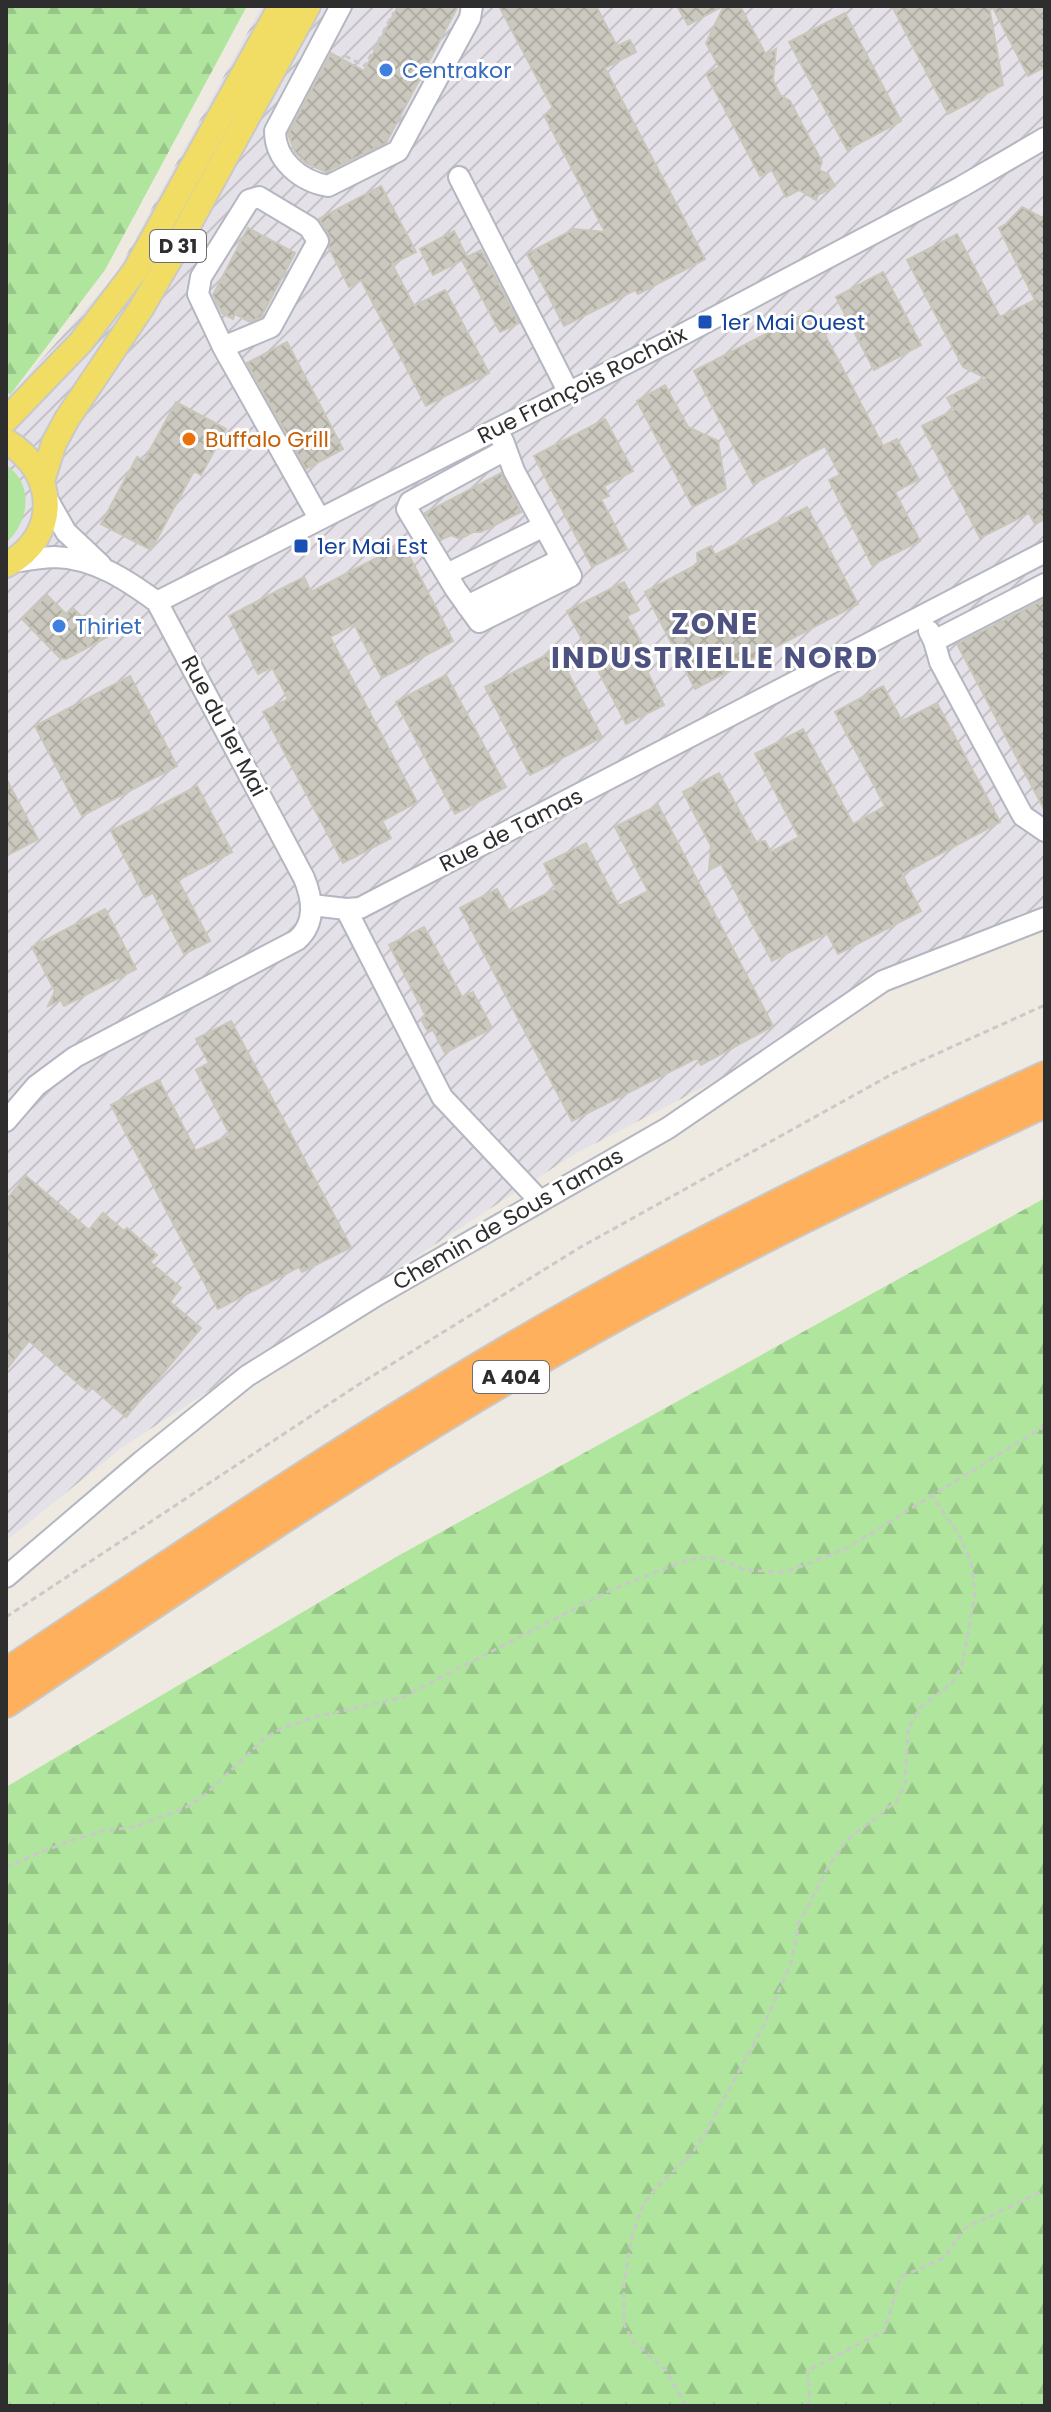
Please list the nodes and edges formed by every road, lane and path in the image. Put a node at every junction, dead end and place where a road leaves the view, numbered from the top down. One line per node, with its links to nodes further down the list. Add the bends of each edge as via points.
1 (281, 6): 11 (main road, D 31, via 135,271 81,342)
2 (308, 6): 15 (main road, D 31, via 171,257 60,431)
3 (341, 6): 4 (street, via 275,131 278,153 292,169 328,186 396,153)
4 (472, 6)
5 (394, 12): 6 (path, via 365,66)
6 (345, 56)
7 (1045, 138): 10 (street, Rue François Rochaix, via 948,194)
8 (459, 177): 10 (street)
9 (223, 347): 9 (street, via 198,294 201,277 249,200 259,197 309,227 318,241 271,327); 16 (street)
10 (568, 391): 12 (street, Rue François Rochaix)
11 (6, 420)
12 (495, 430): 14 (street); 16 (street, Rue François Rochaix)
13 (6, 441): 15 (main road, via 34,464)
14 (507, 452): 17 (street); 21 (street, via 410,502 407,509)
15 (44, 489): 19 (main road, via 45,517 38,535); 20 (street, Rue du 1er Mai, via 66,532)
16 (319, 518): 23 (street, Rue François Rochaix)
17 (544, 526): 21 (street); 21 (street, via 571,576 479,622)
18 (1045, 552): 24 (street, Rue de Tamas)
19 (8, 564): 20 (street, Rue du 1er Mai, via 55,557)
20 (107, 570): 23 (street, Rue du 1er Mai)
21 (447, 574)
22 (1045, 584): 25 (street)
23 (157, 602): 27 (street, Rue du 1er Mai, via 304,878)
24 (922, 616): 25 (street); 28 (street, Rue de Tamas, via 360,908)
25 (934, 641): 26 (street, via 940,662 1023,816)
26 (1045, 831)
27 (312, 905): 28 (street, Rue de Tamas); 33 (street, via 305,933 297,940 75,1057 36,1086)
28 (346, 909): 34 (street, via 442,1097)
29 (1045, 918): 34 (street, Chemin de Sous Tamas, via 883,981 668,1128)
30 (1045, 1005): 38 (path, via 894,1073 579,1248 361,1383)
31 (1045, 1076): 39 (highway, A 404, via 796,1193 542,1330 313,1469)
32 (1045, 1103): 40 (highway, A 404, via 712,1264 557,1350 317,1497)
33 (6, 1121)
34 (539, 1200): 37 (street, Chemin de Sous Tamas, via 247,1376)
35 (1045, 1426): 36 (path)
36 (933, 1496): 41 (path, via 847,1548 797,1568 754,1571 707,1557 611,1590 403,1697 280,1729 189,1806 135,1827 76,1839); 43 (path, via 971,1563 975,1594 962,1666 952,1683 920,1708 908,1729 905,1783 897,1801 848,1839 828,1867 799,1923 791,1963 764,2025 707,2130 644,2203 632,2236 624,2324 633,2341 666,2370)
37 (6, 1577)
38 (6, 1617)
39 (6, 1673)
40 (6, 1703)
41 (6, 1868)
42 (1045, 2190): 44 (path, via 965,2228 944,2258 901,2277 884,2331 807,2371)
43 (686, 2406)
44 (807, 2406)

